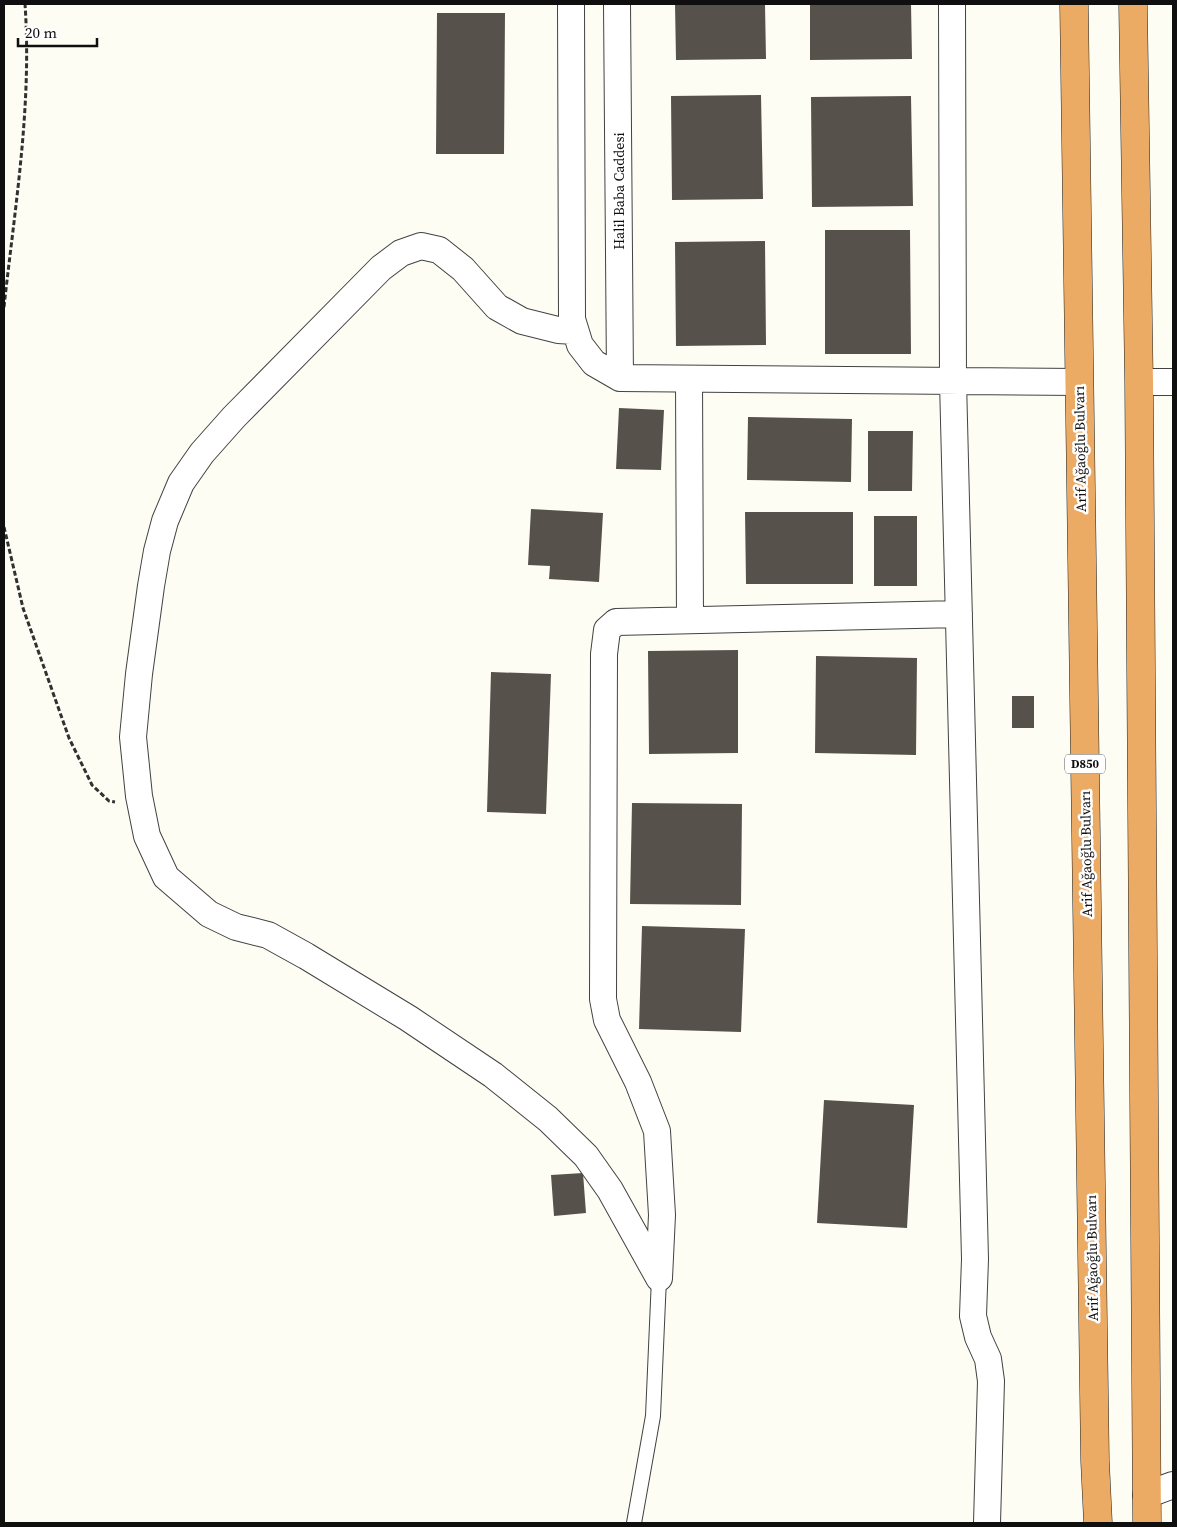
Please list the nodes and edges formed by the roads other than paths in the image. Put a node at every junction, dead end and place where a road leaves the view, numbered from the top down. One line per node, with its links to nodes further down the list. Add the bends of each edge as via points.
1 (571, 4): 6 (street, via 572,319)
2 (617, 4): 7 (street, Halil Baba Caddesi)
3 (952, 4): 9 (street)
4 (1074, 4): 10 (highway, Arif Ağaoğlu Bulvarı / D850)
5 (1133, 4): 11 (highway)
6 (575, 331): 7 (street, via 580,345 594,363); 15 (street, via 522,321 497,308 463,269 439,250 421,246 401,253 381,268 234,417 202,453 182,483 165,520 157,551 138,674 133,738 147,836 166,877 209,914 268,935 408,1018 493,1075 548,1119 586,1156 610,1190)
7 (620, 378): 8 (street)
8 (689, 379): 9 (street); 14 (street)
9 (953, 381): 10 (street); 13 (street)
10 (1080, 382): 20 (highway, Arif Ağaoğlu Bulvarı / D850)
11 (1139, 382): 12 (street); 17 (highway)
12 (1173, 382)
13 (959, 614): 14 (street); 19 (street, via 974,1316 978,1337 988,1359 991,1381)
14 (690, 620): 15 (street, via 616,622 607,630 604,654 603,999 607,1020 638,1082 656,1132 662,1215)
15 (659, 1278): 18 (lane, via 653,1416)
16 (1173, 1485): 17 (street)
17 (1146, 1495): 21 (highway)
18 (634, 1523)
19 (987, 1523)
20 (1098, 1523)
21 (1147, 1523)

